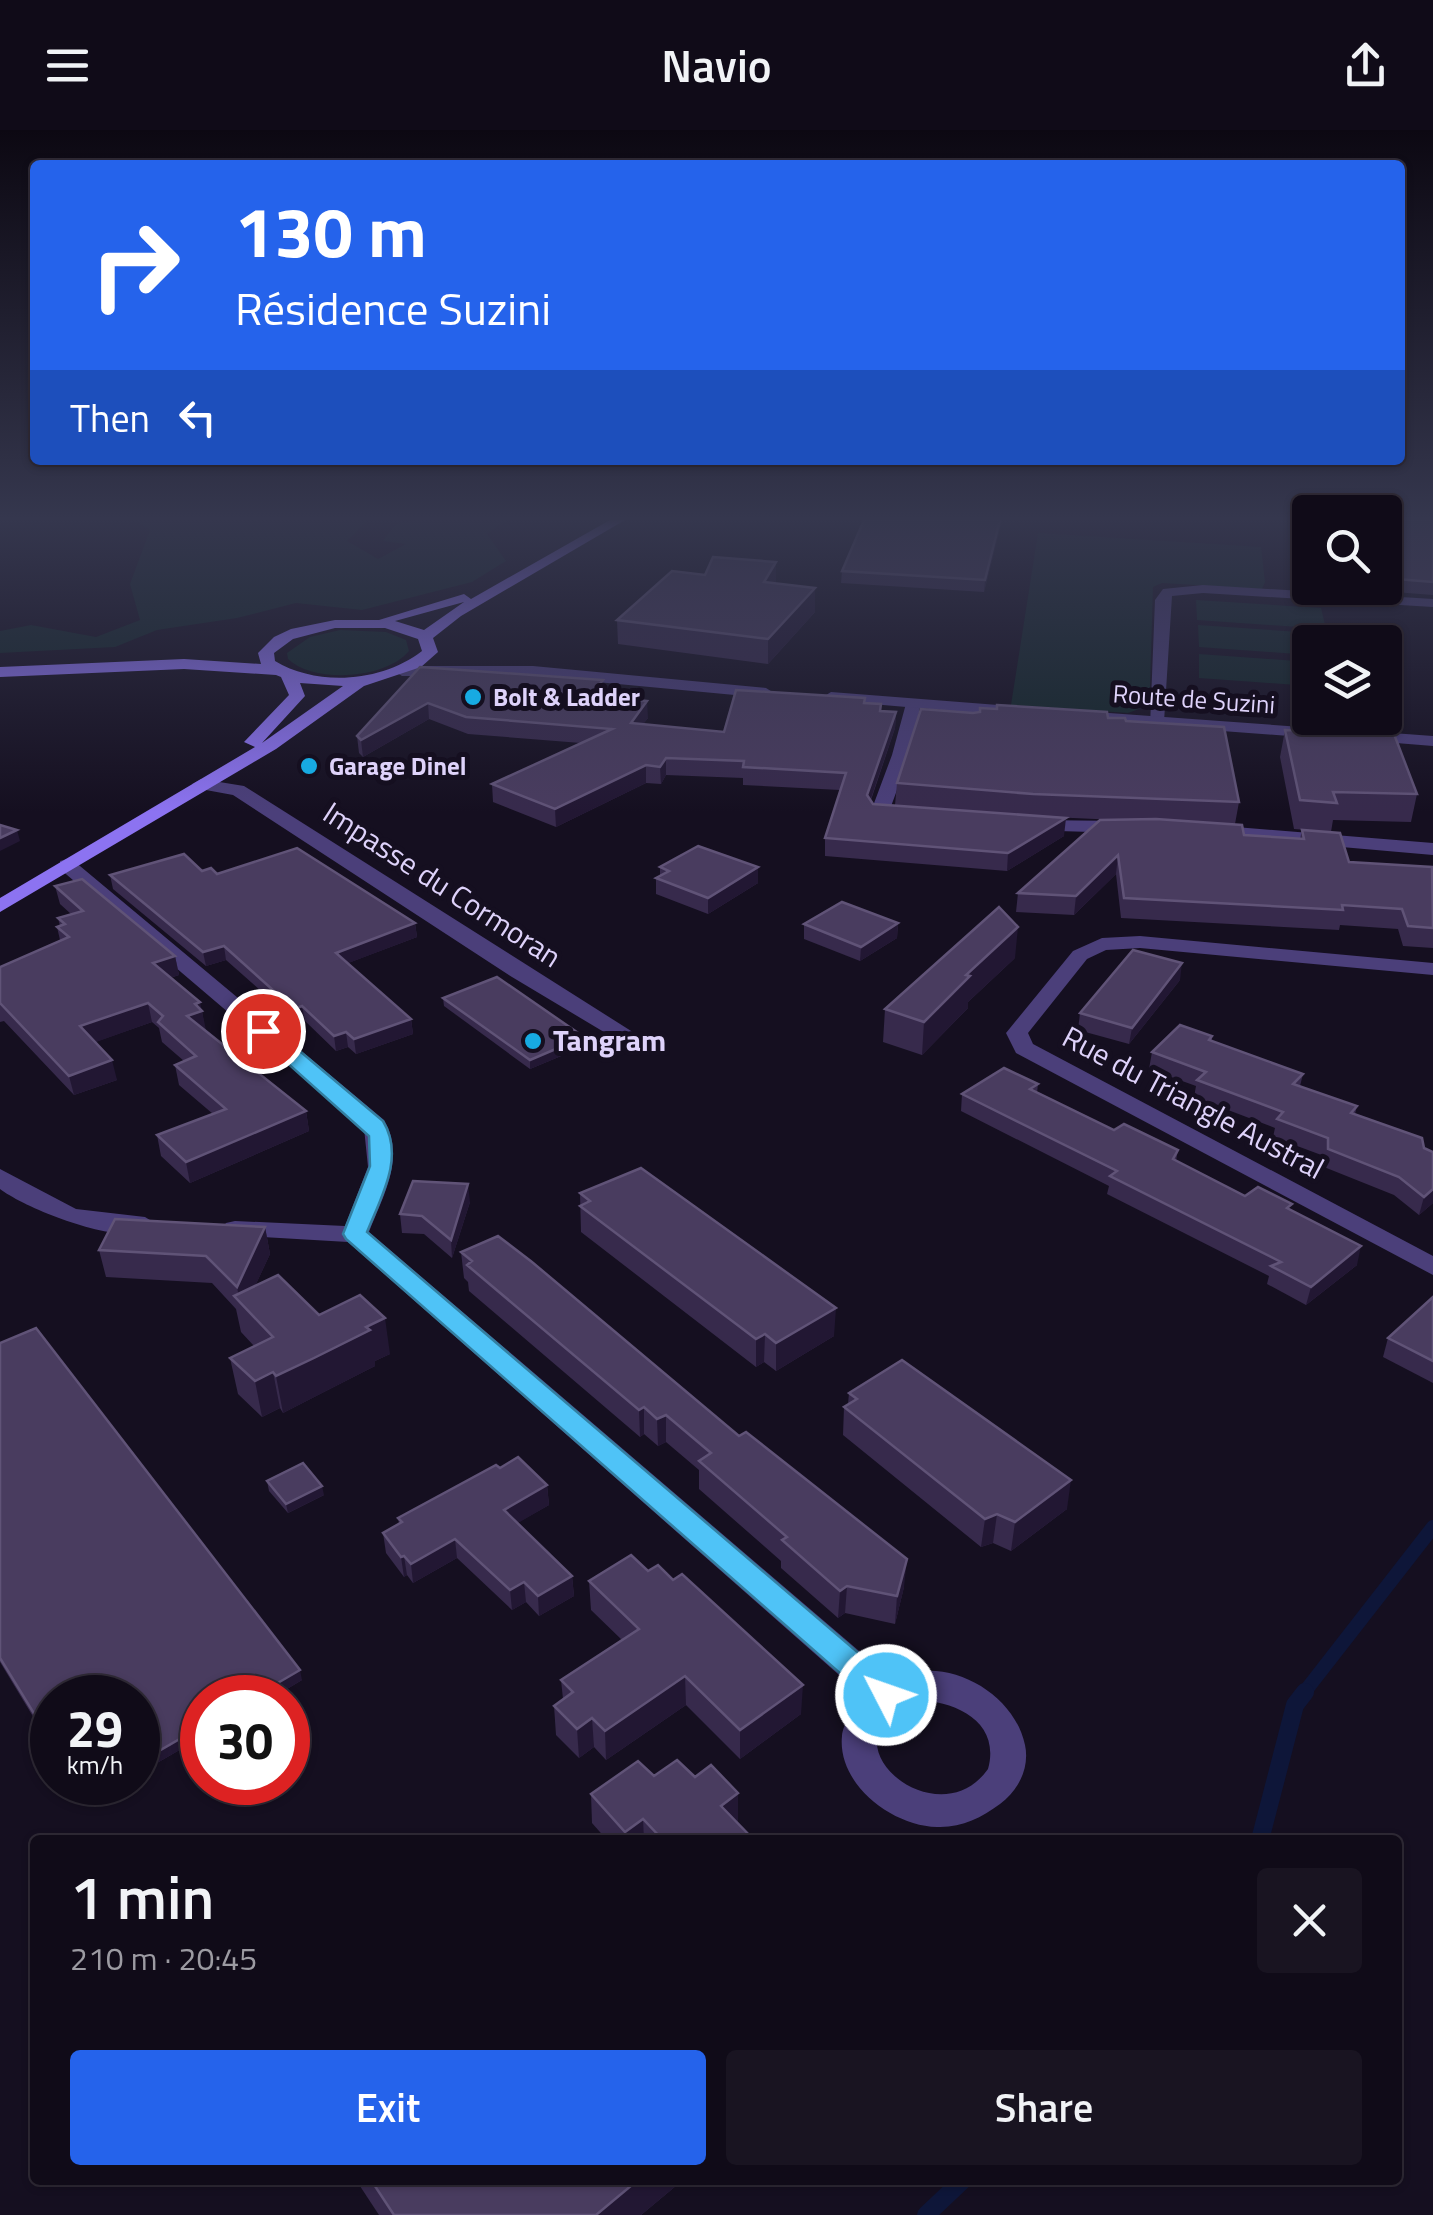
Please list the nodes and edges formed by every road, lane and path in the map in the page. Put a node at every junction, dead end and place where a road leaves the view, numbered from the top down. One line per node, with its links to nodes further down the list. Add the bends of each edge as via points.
1 (393, 617): 4 (main road)
2 (450, 617): 6 (main road)
3 (1161, 617): 20 (street)
4 (359, 623): 5 (main road); 6 (main road, via 408,628)
5 (291, 634): 7 (main road); 13 (main road, via 266,654)
6 (428, 641): 10 (street, via 466,658); 11 (main road, via 422,661)
7 (258, 642)
8 (230, 649): 9 (main road)
9 (104, 667): 12 (main road); 13 (main road, via 212,664)
10 (533, 670): 11 (street); 15 (street)
11 (402, 671): 14 (main road)
12 (0, 672)
13 (282, 673): 14 (main road, via 341,682); 24 (main road, via 297,696 262,735)
14 (379, 677): 24 (main road, via 358,683 270,746)
15 (775, 693)
16 (813, 696): 17 (street)
17 (912, 703): 18 (street); 25 (street, via 878,814)
18 (1038, 713)
19 (1073, 716): 20 (street, Route de Suzini)
20 (1156, 722): 21 (street, Route de Suzini)
21 (1292, 731)
22 (1354, 736): 23 (street)
23 (1433, 741)
24 (201, 784): 30 (main road); 33 (street, Impasse du Cormoran, via 238,790)
25 (924, 818)
26 (1013, 825): 27 (street)
27 (1153, 828)
28 (1192, 830): 29 (street)
29 (1433, 849)
30 (67, 865): 31 (main road); 37 (street, via 375,1126 382,1166)
31 (0, 906)
32 (1433, 968): 38 (street, Rue du Triangle Austral, via 1102,944 1080,955 1017,1034 1024,1048)
33 (647, 1048)
34 (0, 1177): 35 (street, via 30,1201 74,1218)
35 (179, 1226)
36 (218, 1228): 37 (street)
37 (354, 1234): 39 (street)
38 (1433, 1268)
39 (886, 1695)

